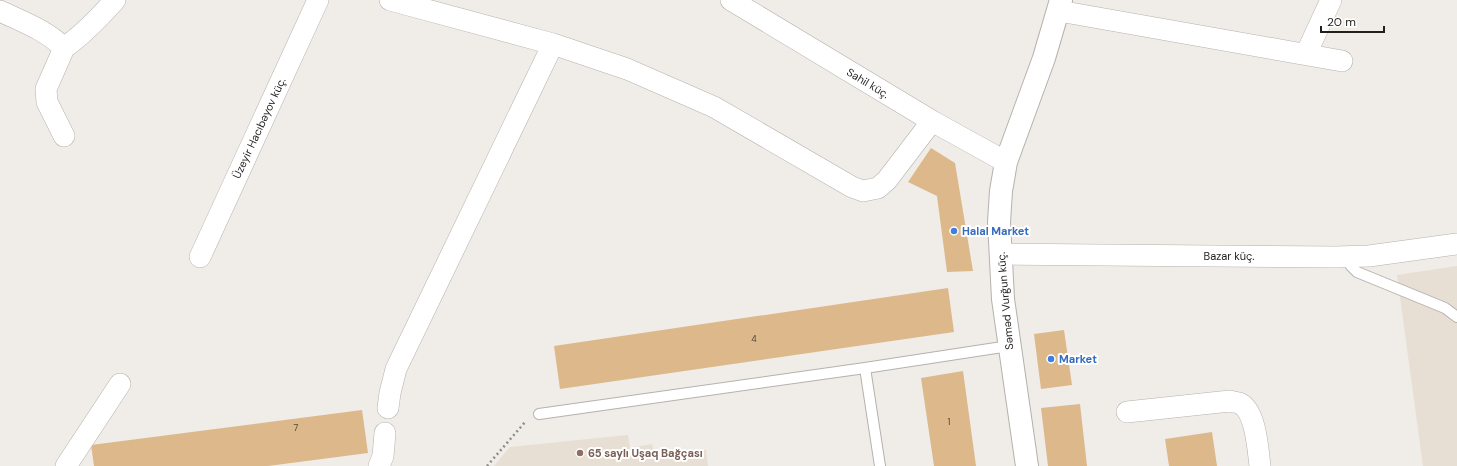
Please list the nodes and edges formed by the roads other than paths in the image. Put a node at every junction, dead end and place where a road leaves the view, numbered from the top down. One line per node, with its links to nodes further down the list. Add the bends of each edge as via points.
1 (115, 0): 9 (street, via 92,26)
2 (318, 0): 18 (street, Üzeyir Hacıbəyov küç.)
3 (390, 0): 8 (street)
4 (731, 0): 12 (street, Sahil küç.)
5 (1331, 0): 10 (street)
6 (1060, 5): 10 (street); 14 (main road, Səməd Vurğun küç., via 1044,58)
7 (0, 11): 9 (street, via 45,32)
8 (553, 44): 12 (street, via 627,69 714,107 863,191 878,188 887,180); 23 (street, via 396,369)
9 (64, 48): 13 (street, via 46,89 47,102)
10 (1306, 54): 11 (street)
11 (1342, 61)
12 (932, 121): 14 (street, Sahil küç.)
13 (64, 136)
14 (1006, 162): 16 (main road, Səməd Vurğun küç., via 999,222)
15 (1457, 244): 17 (street, Bazar küç., via 1369,256)
16 (1001, 254): 17 (street, Bazar küç.); 20 (main road, Səməd Vurğun küç.)
17 (1346, 256): 19 (lane, via 1357,272 1445,308)
18 (200, 257)
19 (1457, 317)
20 (1009, 346): 21 (lane); 30 (main road, Səməd Vurğun küç.)
21 (865, 368): 25 (lane); 29 (lane)
22 (120, 384): 27 (street)
23 (388, 408)
24 (1127, 412): 31 (street, via 1230,401 1240,403 1250,413)
25 (539, 414)
26 (386, 433): 28 (street)
27 (66, 466)
28 (379, 466)
29 (880, 466)
30 (1027, 466)
31 (1260, 466)

